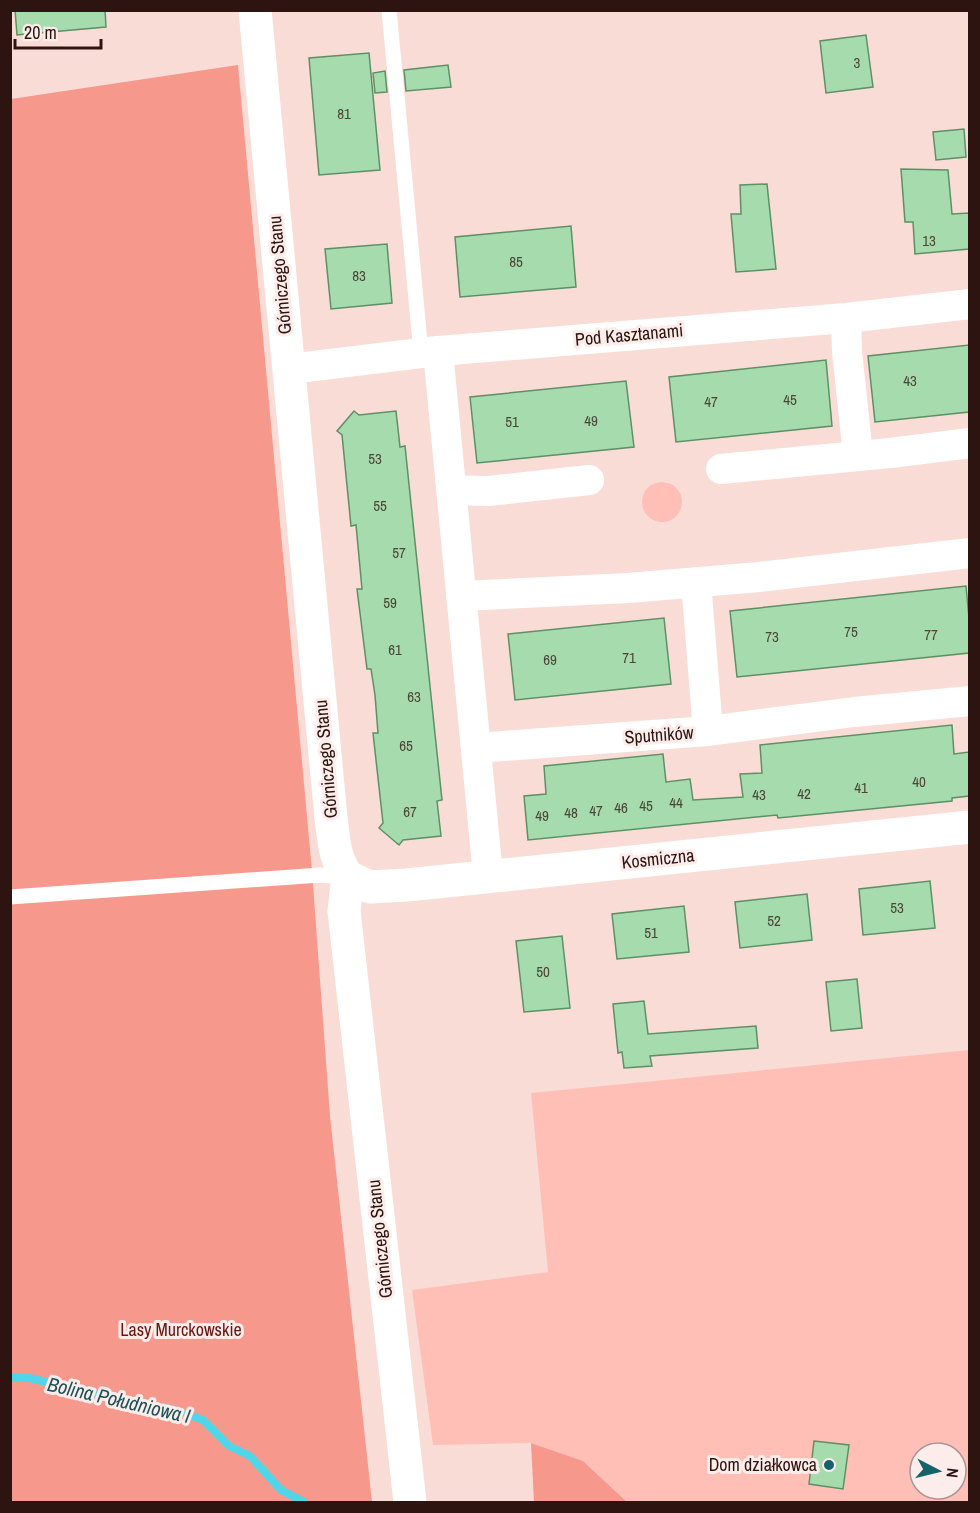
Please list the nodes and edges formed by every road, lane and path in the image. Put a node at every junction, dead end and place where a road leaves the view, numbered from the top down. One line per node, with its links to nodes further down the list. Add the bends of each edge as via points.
1 (255, 10): 6 (street, Górniczego Stanu)
2 (389, 10): 5 (lane)
3 (969, 304): 4 (street, Pod Kasztanami)
4 (846, 318): 5 (street, Pod Kasztanami); 8 (street)
5 (430, 352): 6 (street, Pod Kasztanami); 11 (street)
6 (289, 369): 20 (street, Górniczego Stanu, via 335,855)
7 (969, 443): 8 (street)
8 (858, 456): 9 (street)
9 (721, 469)
10 (589, 480): 11 (street, via 489,491)
11 (452, 490): 14 (street)
12 (969, 553): 13 (street)
13 (696, 582): 14 (street); 16 (street)
14 (461, 596): 17 (street)
15 (969, 701): 16 (street, Sputników)
16 (708, 731): 17 (street, Sputników)
17 (476, 748): 19 (street)
18 (969, 827): 19 (street, Kosmiczna)
19 (488, 876): 20 (street, Kosmiczna, via 370,887)
20 (348, 877): 21 (lane, via 320,875); 22 (street, Górniczego Stanu, via 344,911)
21 (10, 897)
22 (410, 1503)

